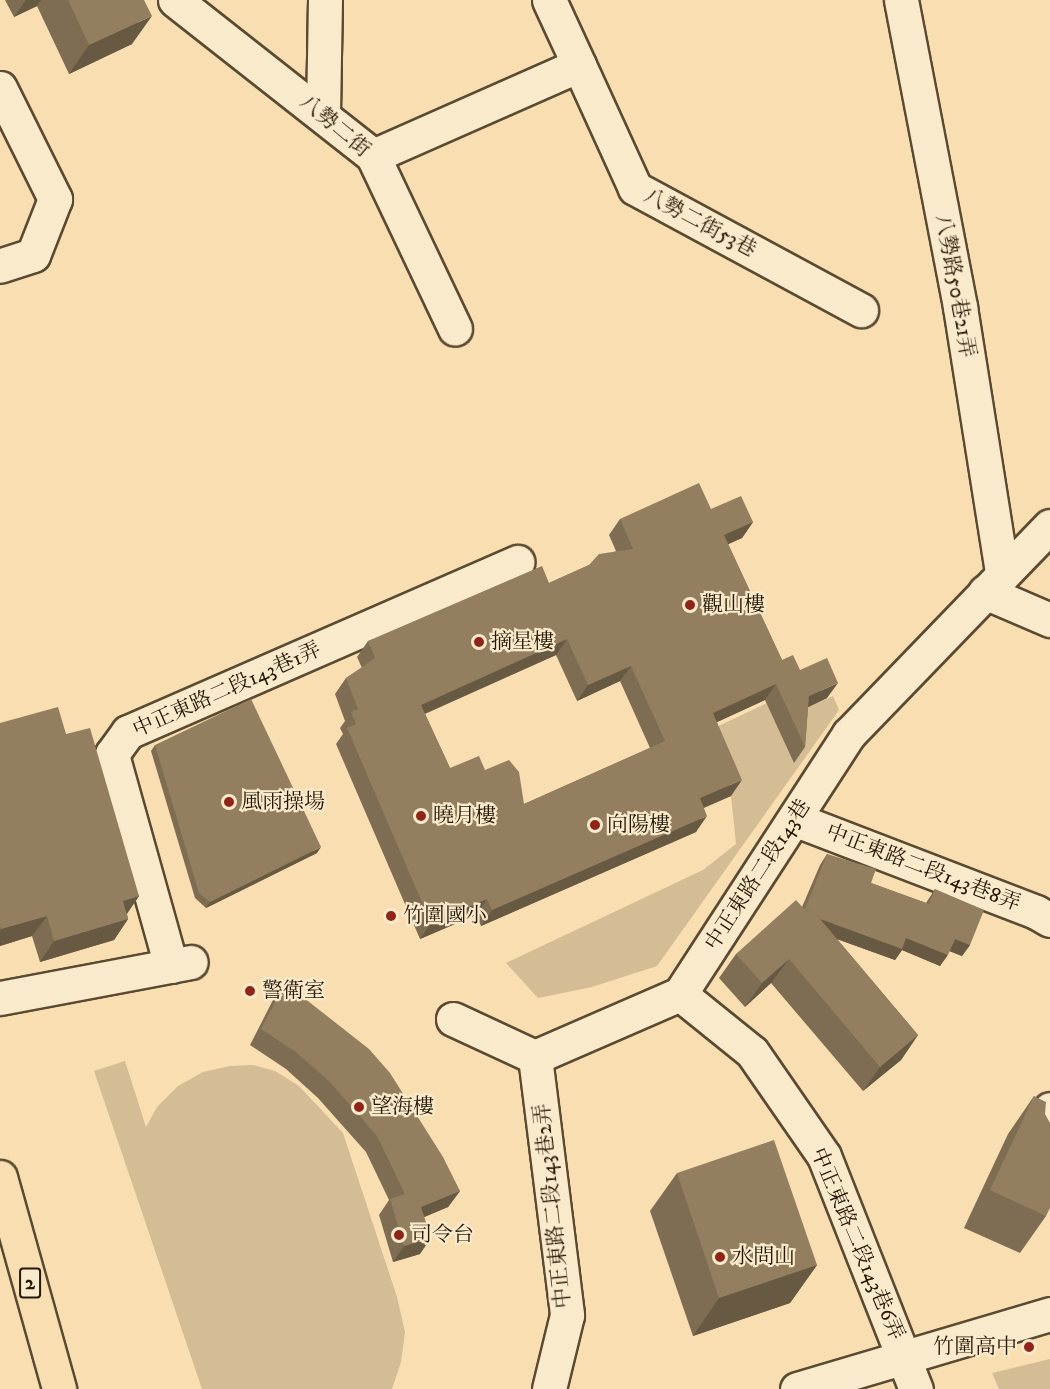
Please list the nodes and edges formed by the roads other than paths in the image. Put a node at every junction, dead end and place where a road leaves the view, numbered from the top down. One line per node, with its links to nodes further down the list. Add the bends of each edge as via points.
1 (175, 0): 7 (street, 八勢二街)
2 (325, 0): 7 (street)
3 (549, 0): 5 (street, 八勢二街53巷)
4 (901, 0): 14 (street, 八勢路50巷21弄, via 960,307)
5 (579, 65): 8 (street); 10 (street, 八勢二街53巷, via 636,188)
6 (0, 88): 9 (street, via 55,199 33,255)
7 (323, 114): 8 (street, 八勢二街)
8 (373, 156): 11 (street, 八勢二街)
9 (0, 266)
10 (861, 310)
11 (455, 329)
12 (1050, 526): 14 (street, 中正東路二段143巷)
13 (518, 562): 19 (street, 中正東路二段143巷1弄, via 128,732 112,754 181,964)
14 (993, 582): 15 (street); 16 (street, 中正東路二段143巷, via 849,734)
15 (1050, 620)
16 (794, 819): 17 (street, 中正東路二段143巷8弄); 18 (street, 中正東路二段143巷)
17 (1050, 920)
18 (680, 994): 21 (street); 26 (street, 中正東路二段143巷6弄, via 752,1052 825,1156)
19 (0, 998)
20 (453, 1019): 21 (street)
21 (535, 1057): 28 (street, 中正東路二段143巷2弄, via 567,1315)
22 (1050, 1109): 23 (street)
23 (1037, 1147)
24 (0, 1178): 27 (main road, 2)
25 (1050, 1314): 26 (street, 中正東路二段143巷6弄)
26 (905, 1359): 29 (street); 30 (street)
27 (59, 1389)
28 (549, 1389)
29 (797, 1389)
30 (916, 1389)

